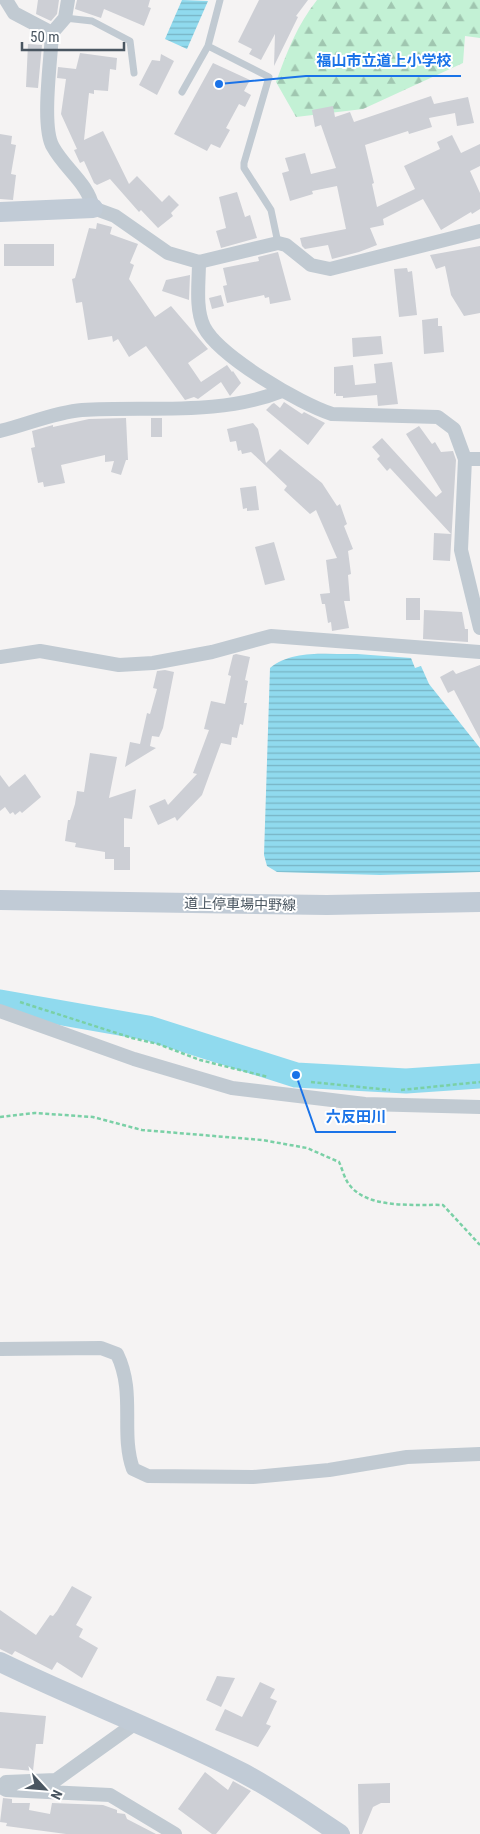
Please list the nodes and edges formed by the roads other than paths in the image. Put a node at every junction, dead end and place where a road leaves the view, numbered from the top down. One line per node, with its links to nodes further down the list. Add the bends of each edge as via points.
1 (6, 0): 5 (street, via 14,13)
2 (68, 0): 4 (street)
3 (220, 0): 6 (lane)
4 (65, 18): 5 (street); 7 (lane, via 92,20 130,41)
5 (52, 33): 9 (street, via 47,130 53,147 91,196)
6 (208, 46): 8 (lane); 12 (lane, via 269,77 244,168 271,210)
7 (134, 73)
8 (182, 92)
9 (93, 208): 10 (street); 13 (street, via 115,216 168,253)
10 (0, 212)
11 (480, 231): 12 (street, via 330,269 311,265 286,245)
12 (278, 243): 13 (street)
13 (199, 262): 14 (street, via 199,310 203,326 216,344)
14 (282, 391): 15 (street, via 256,400 206,406 79,410); 16 (street, via 332,414 438,417 454,429)
15 (0, 431)
16 (465, 459): 17 (street); 18 (street, via 461,550)
17 (480, 459)
18 (480, 628)
19 (480, 652): 20 (street, via 271,636 154,663 120,665 40,651)
20 (0, 657)
21 (0, 900): 22 (street, 道上停車場中野線, via 327,905)
22 (480, 902)
23 (0, 1011): 24 (street, via 134,1060 232,1088 365,1104)
24 (480, 1107)
25 (0, 1349): 26 (street, via 101,1348 117,1354 123,1366 129,1399 130,1459 133,1469 148,1476 253,1477 329,1470 407,1457)
26 (480, 1454)
27 (0, 1662): 28 (street)
28 (137, 1722): 29 (street, via 56,1780 5,1782); 31 (street, via 279,1793)
29 (0, 1786): 30 (street, via 6,1790 110,1795)
30 (176, 1834)
31 (340, 1834)

